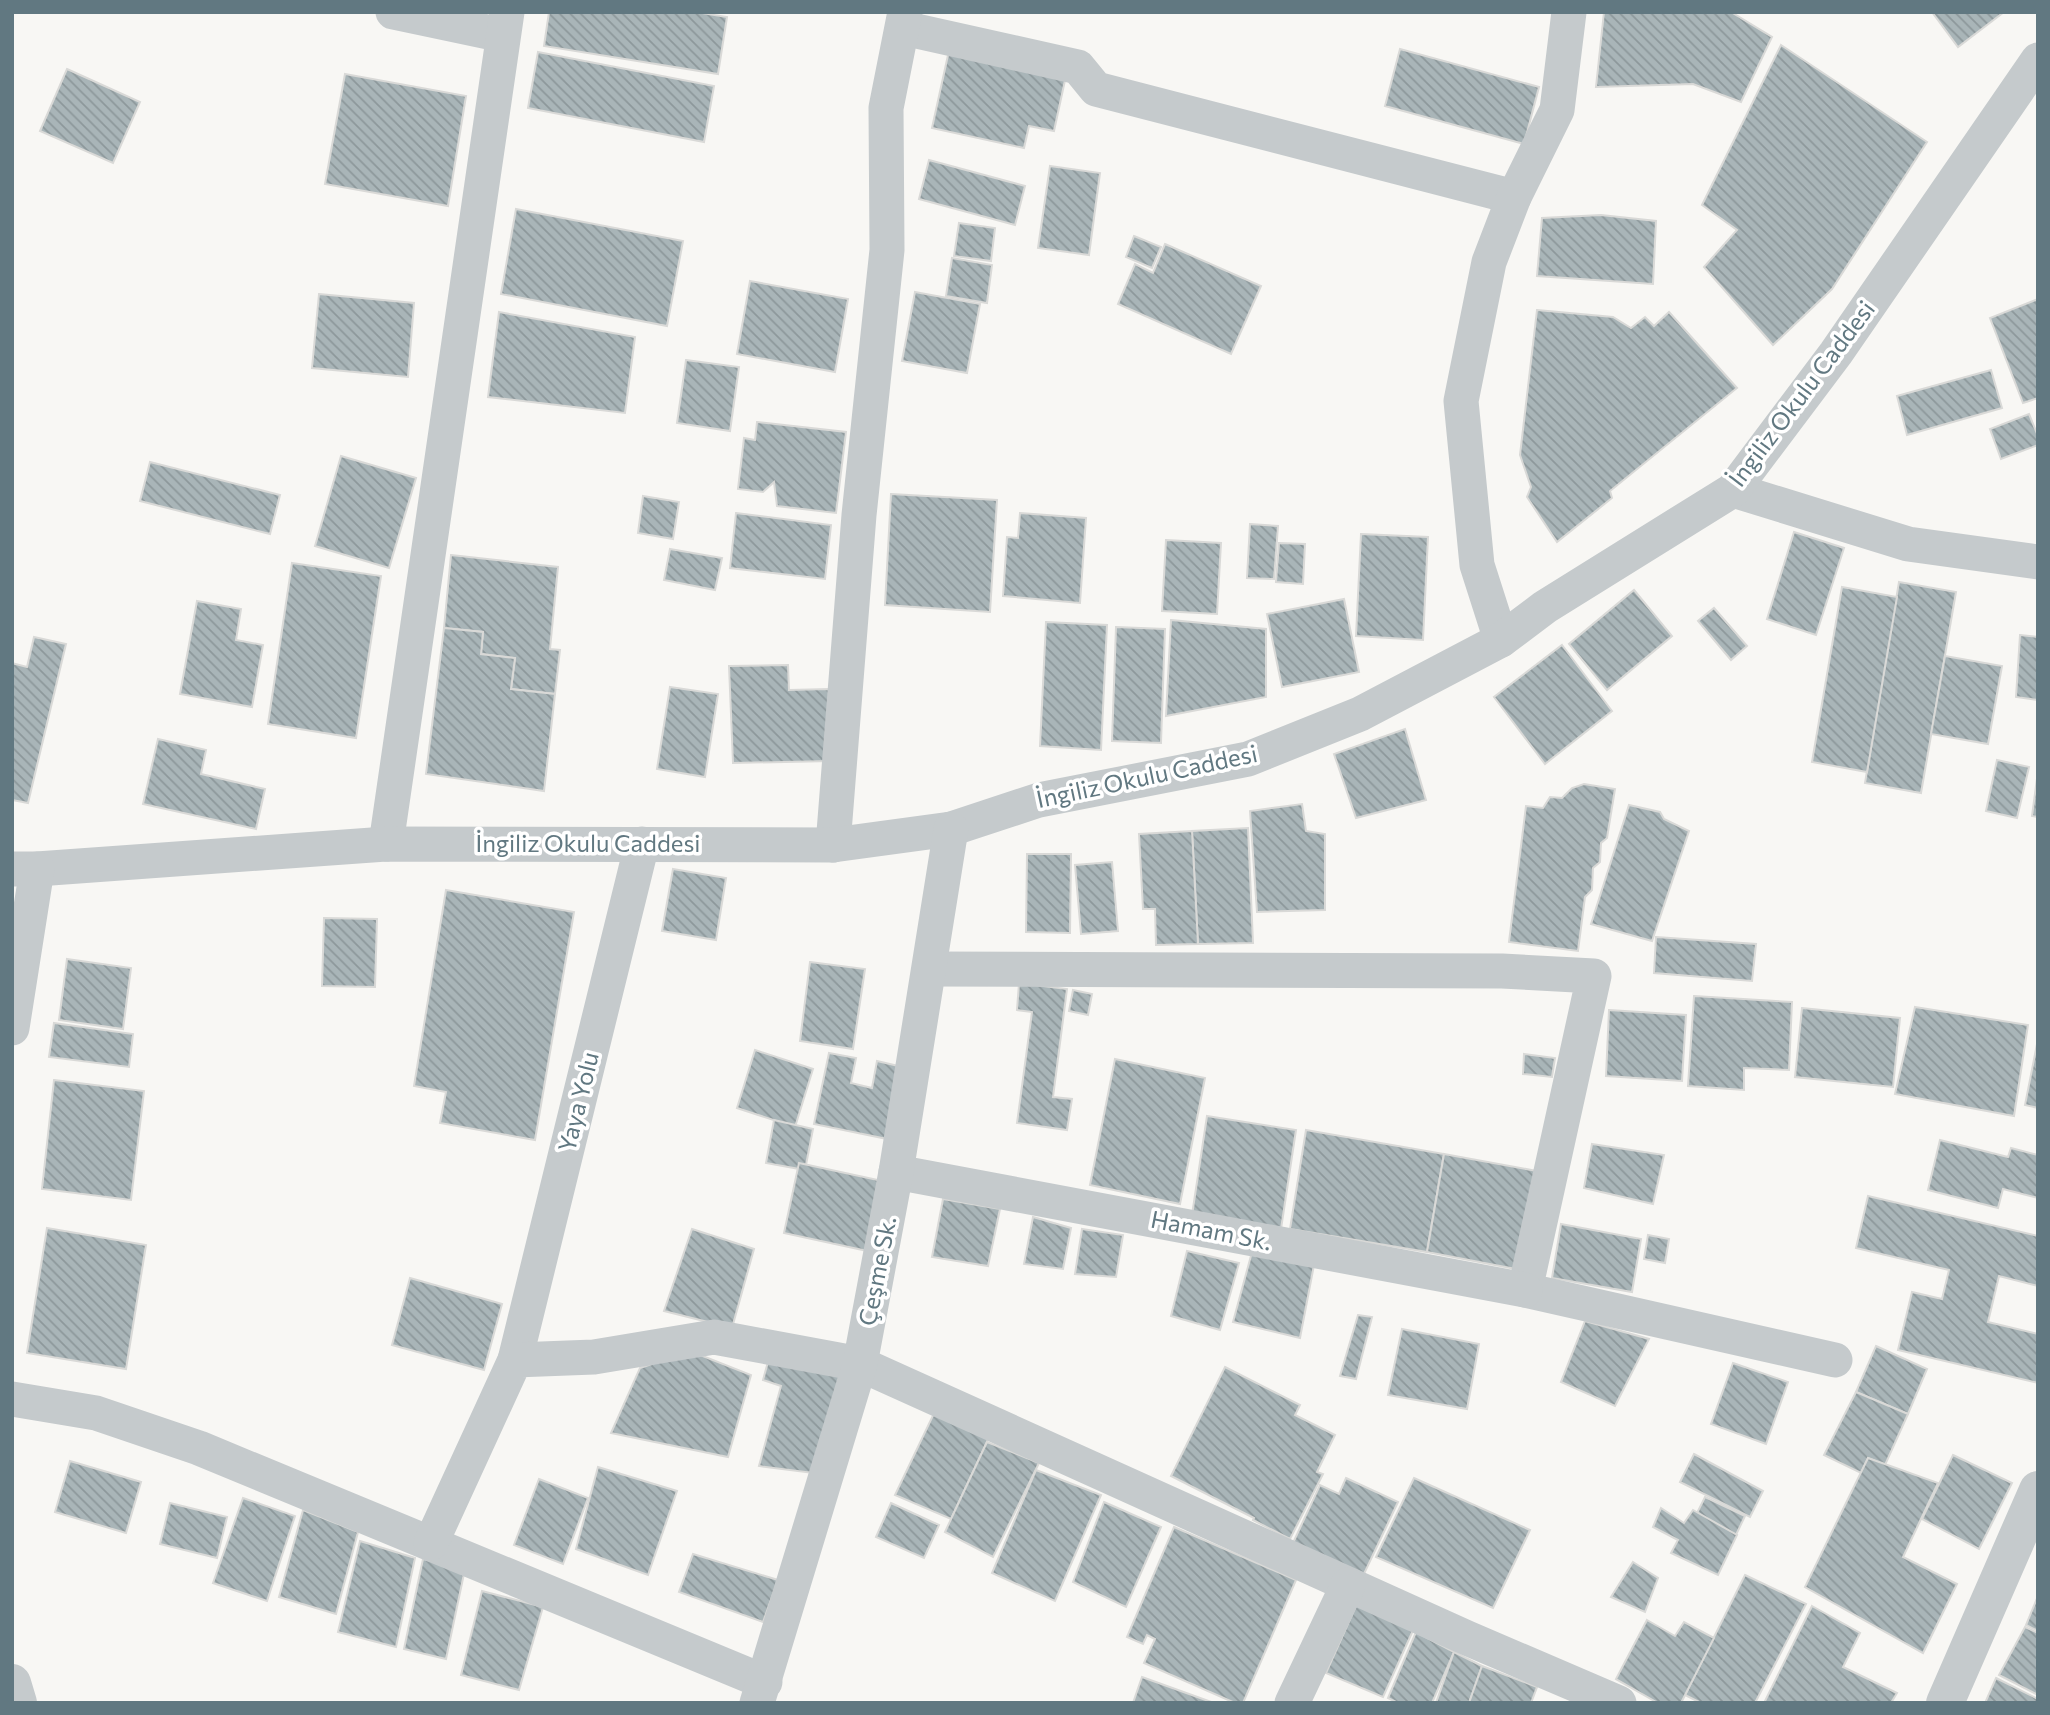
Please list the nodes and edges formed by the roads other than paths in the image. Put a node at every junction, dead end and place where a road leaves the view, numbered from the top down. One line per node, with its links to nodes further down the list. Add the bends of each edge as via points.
1 (393, 12): 4 (street)
2 (1569, 12): 6 (street, via 1557,110)
3 (904, 20): 6 (street, via 1078,66 1096,89); 13 (street, via 886,108 887,250 859,515)
4 (504, 24): 11 (street)
5 (2038, 60): 7 (street, İngiliz Okulu Caddesi, via 1836,353)
6 (1514, 197): 9 (street, via 1489,262 1461,401 1477,565)
7 (1733, 490): 8 (street, via 1908,544); 9 (street, İngiliz Okulu Caddesi, via 1545,607)
8 (2038, 562)
9 (1502, 640): 10 (street, İngiliz Okulu Caddesi, via 1360,714 1248,759 1038,800)
10 (951, 829): 13 (street, İngiliz Okulu Caddesi); 15 (street, Çeşme Sk.)
11 (386, 844): 12 (street, İngiliz Okulu Caddesi); 14 (street, İngiliz Okulu Caddesi)
12 (642, 844): 13 (street, İngiliz Okulu Caddesi); 19 (street, Yaya Yolu)
13 (833, 845)
14 (25, 869): 16 (street)
15 (930, 969): 17 (street, Çeşme Sk.); 18 (street, via 1502,971 1594,976)
16 (12, 1028)
17 (897, 1172): 18 (street, Hamam Sk.); 21 (street, Çeşme Sk.)
18 (1525, 1290): 20 (street, Hamam Sk.)
19 (516, 1360): 21 (street, via 594,1357 714,1337); 24 (street, Yaya Yolu)
20 (1835, 1360)
21 (860, 1364): 25 (street); 27 (street, Çeşme Sk.)
22 (12, 1399): 24 (street, via 96,1413 199,1448)
23 (2038, 1490): 31 (street)
24 (431, 1544): 27 (street)
25 (1348, 1584): 29 (street); 30 (street)
26 (12, 1684): 28 (street)
27 (761, 1692)
28 (18, 1703)
29 (1292, 1703)
30 (1619, 1703)
31 (1945, 1703)

